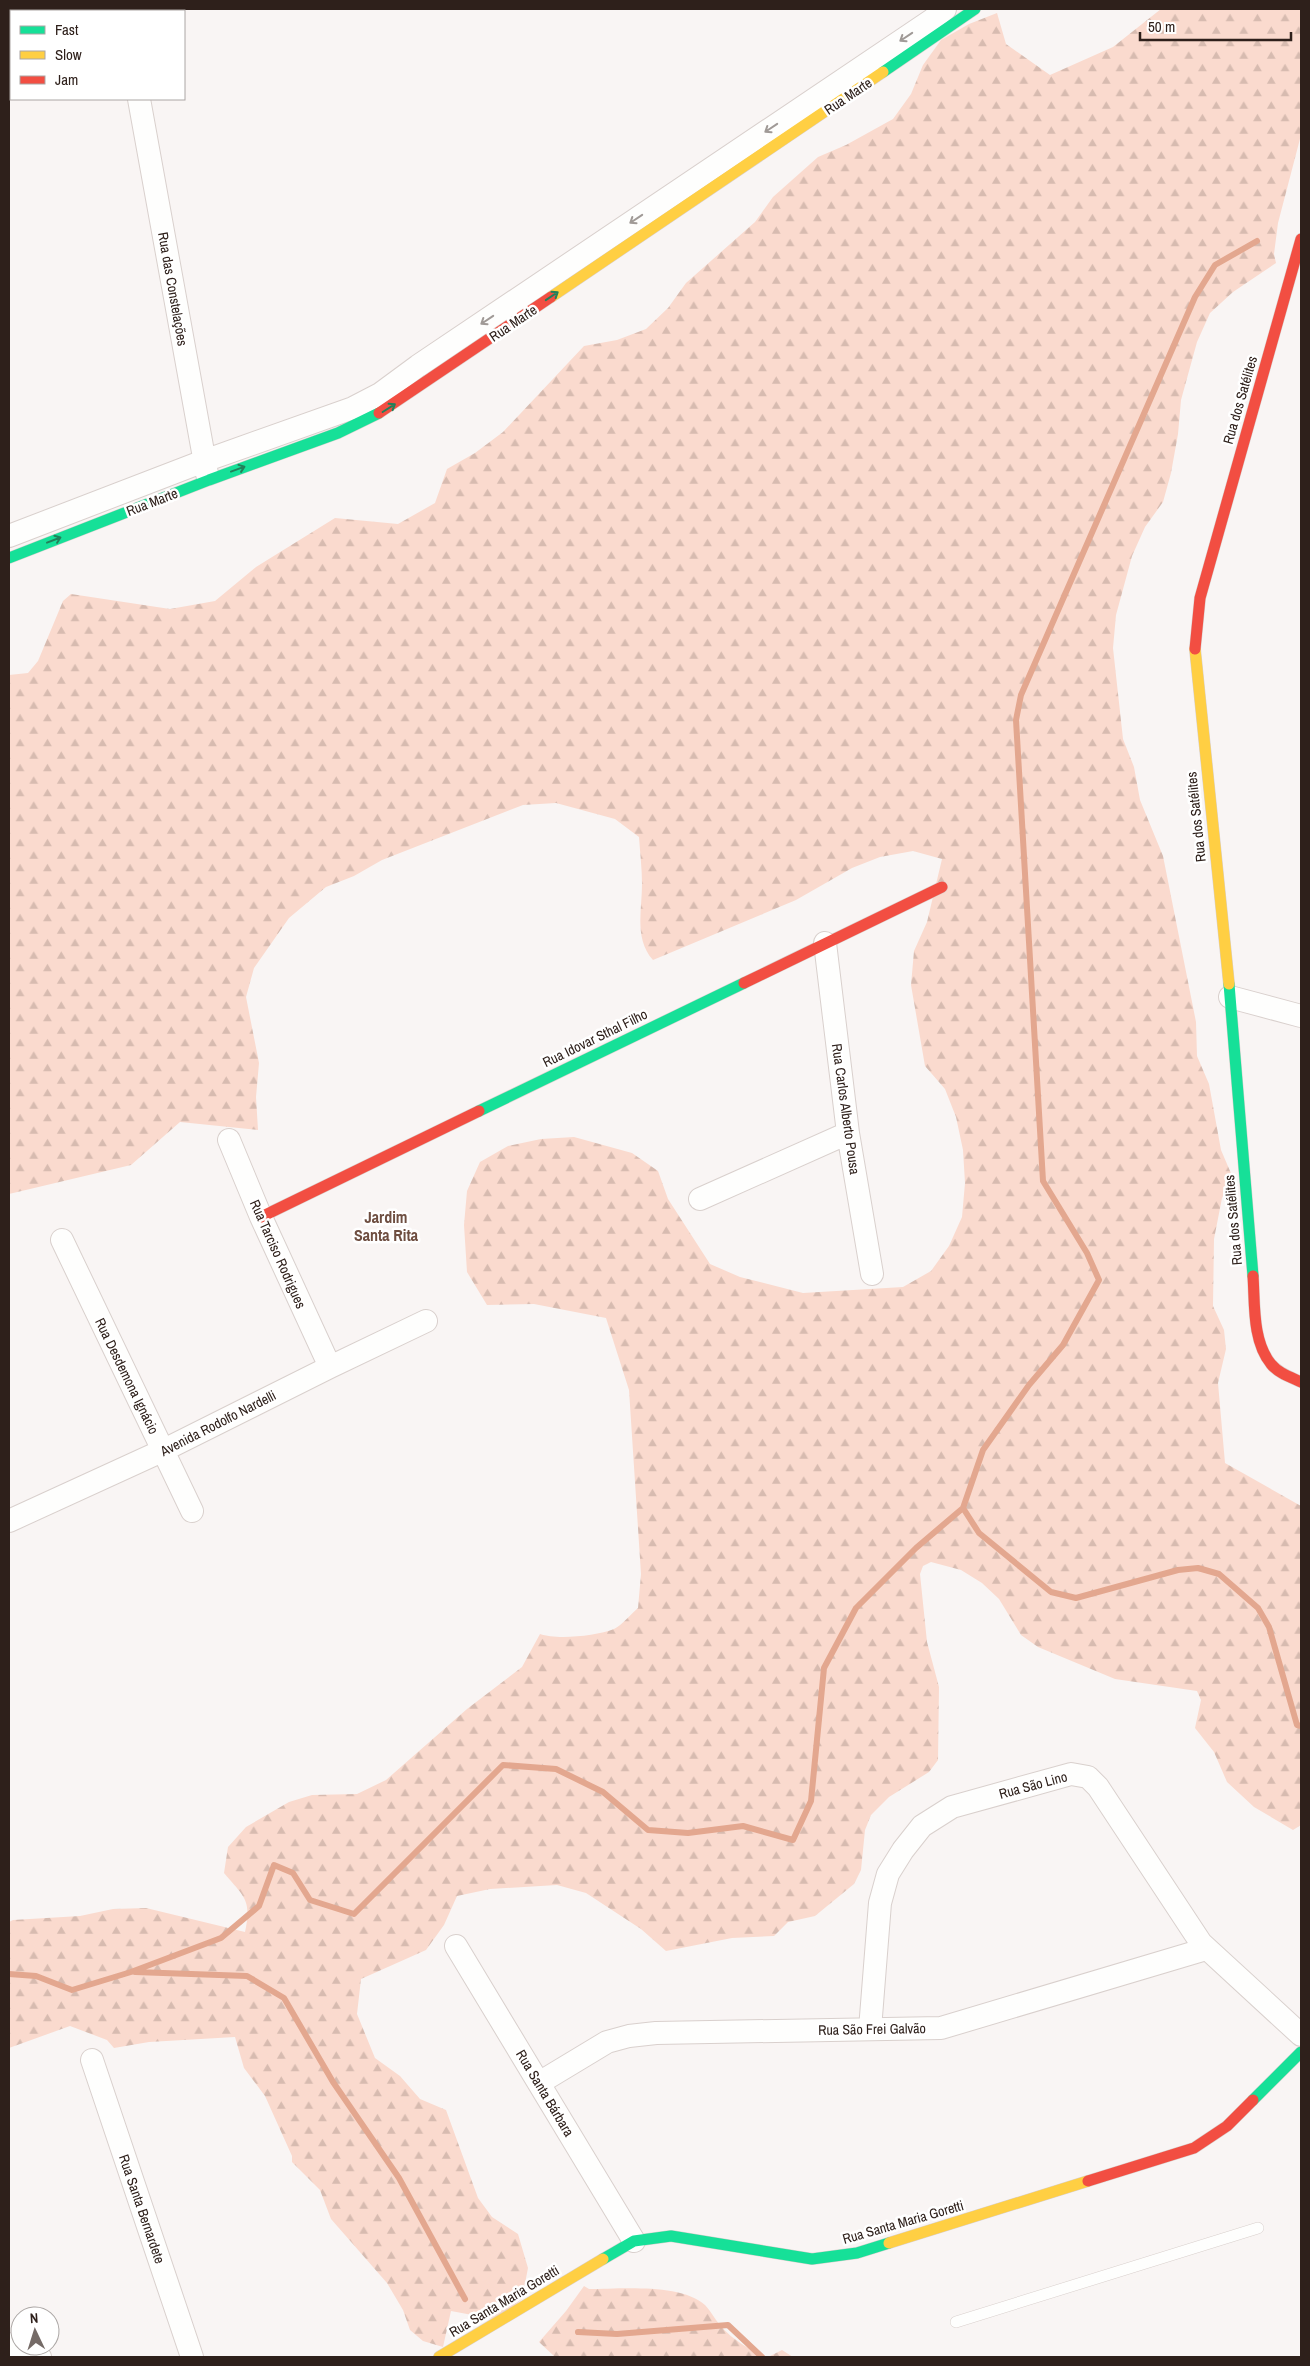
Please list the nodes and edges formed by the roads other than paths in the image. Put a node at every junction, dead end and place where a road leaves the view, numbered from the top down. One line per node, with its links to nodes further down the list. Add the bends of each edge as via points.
1 (945, 9): 5 (street, Rua Marte, one-way to 5, via 380,394)
2 (975, 9): 5 (street, Rua Marte, one-way to 2, via 338,433 390,408)
3 (139, 100): 5 (street, Rua das Constelações)
4 (1301, 239): 10 (street, Rua dos Satélites, via 1200,598 1194,654)
5 (206, 470): 6 (street, Rua Marte); 7 (street, Rua Marte, one-way to 5)
6 (9, 536)
7 (9, 558)
8 (942, 887): 9 (street, Rua Idovar Sthal Filho)
9 (825, 943): 12 (street, Rua Carlos Alberto Pousa); 15 (street, Rua Idovar Sthal Filho)
10 (1230, 996): 11 (street); 20 (street, Rua dos Satélites, via 1257,1329 1264,1356 1278,1372)
11 (1301, 1016)
12 (848, 1133): 14 (street); 17 (street, Rua Carlos Alberto Pousa)
13 (229, 1140): 15 (street, Rua Tarciso Rodrigues)
14 (700, 1199)
15 (261, 1218): 19 (street, Rua Tarciso Rodrigues)
16 (62, 1240): 21 (street, Rua Desdemona Ignácio)
17 (872, 1274)
18 (426, 1321): 19 (street, Avenida Rodolfo Nardelli)
19 (330, 1367): 21 (street, Avenida Rodolfo Nardelli)
20 (1301, 1382)
21 (164, 1450): 22 (street, Rua Desdemona Ignácio); 23 (street, Avenida Rodolfo Nardelli)
22 (192, 1511)
23 (9, 1521)
24 (456, 1946): 30 (street, Rua Santa Bárbara)
25 (1206, 1949): 26 (street, Rua São Frei Galvão, via 941,2028); 26 (street, Rua São Lino, via 1098,1787 1088,1777 1072,1774 952,1807 922,1826 888,1874 880,1903); 27 (street, Rua São Lino)
26 (870, 2029): 30 (street, Rua São Frei Galvão, via 629,2036 607,2042)
27 (1301, 2035)
28 (1301, 2052): 32 (street, Rua Santa Maria Goretti, via 1227,2126 1194,2148 857,2253 812,2259 671,2236)
29 (92, 2060): 36 (street, Rua Santa Bernardete)
30 (539, 2083): 32 (street, Rua Santa Bárbara)
31 (1258, 2228): 33 (lane)
32 (634, 2241): 37 (street, Rua Santa Maria Goretti)
33 (956, 2322)
34 (9, 2344): 35 (street)
35 (40, 2357)
36 (192, 2357)
37 (439, 2357)

